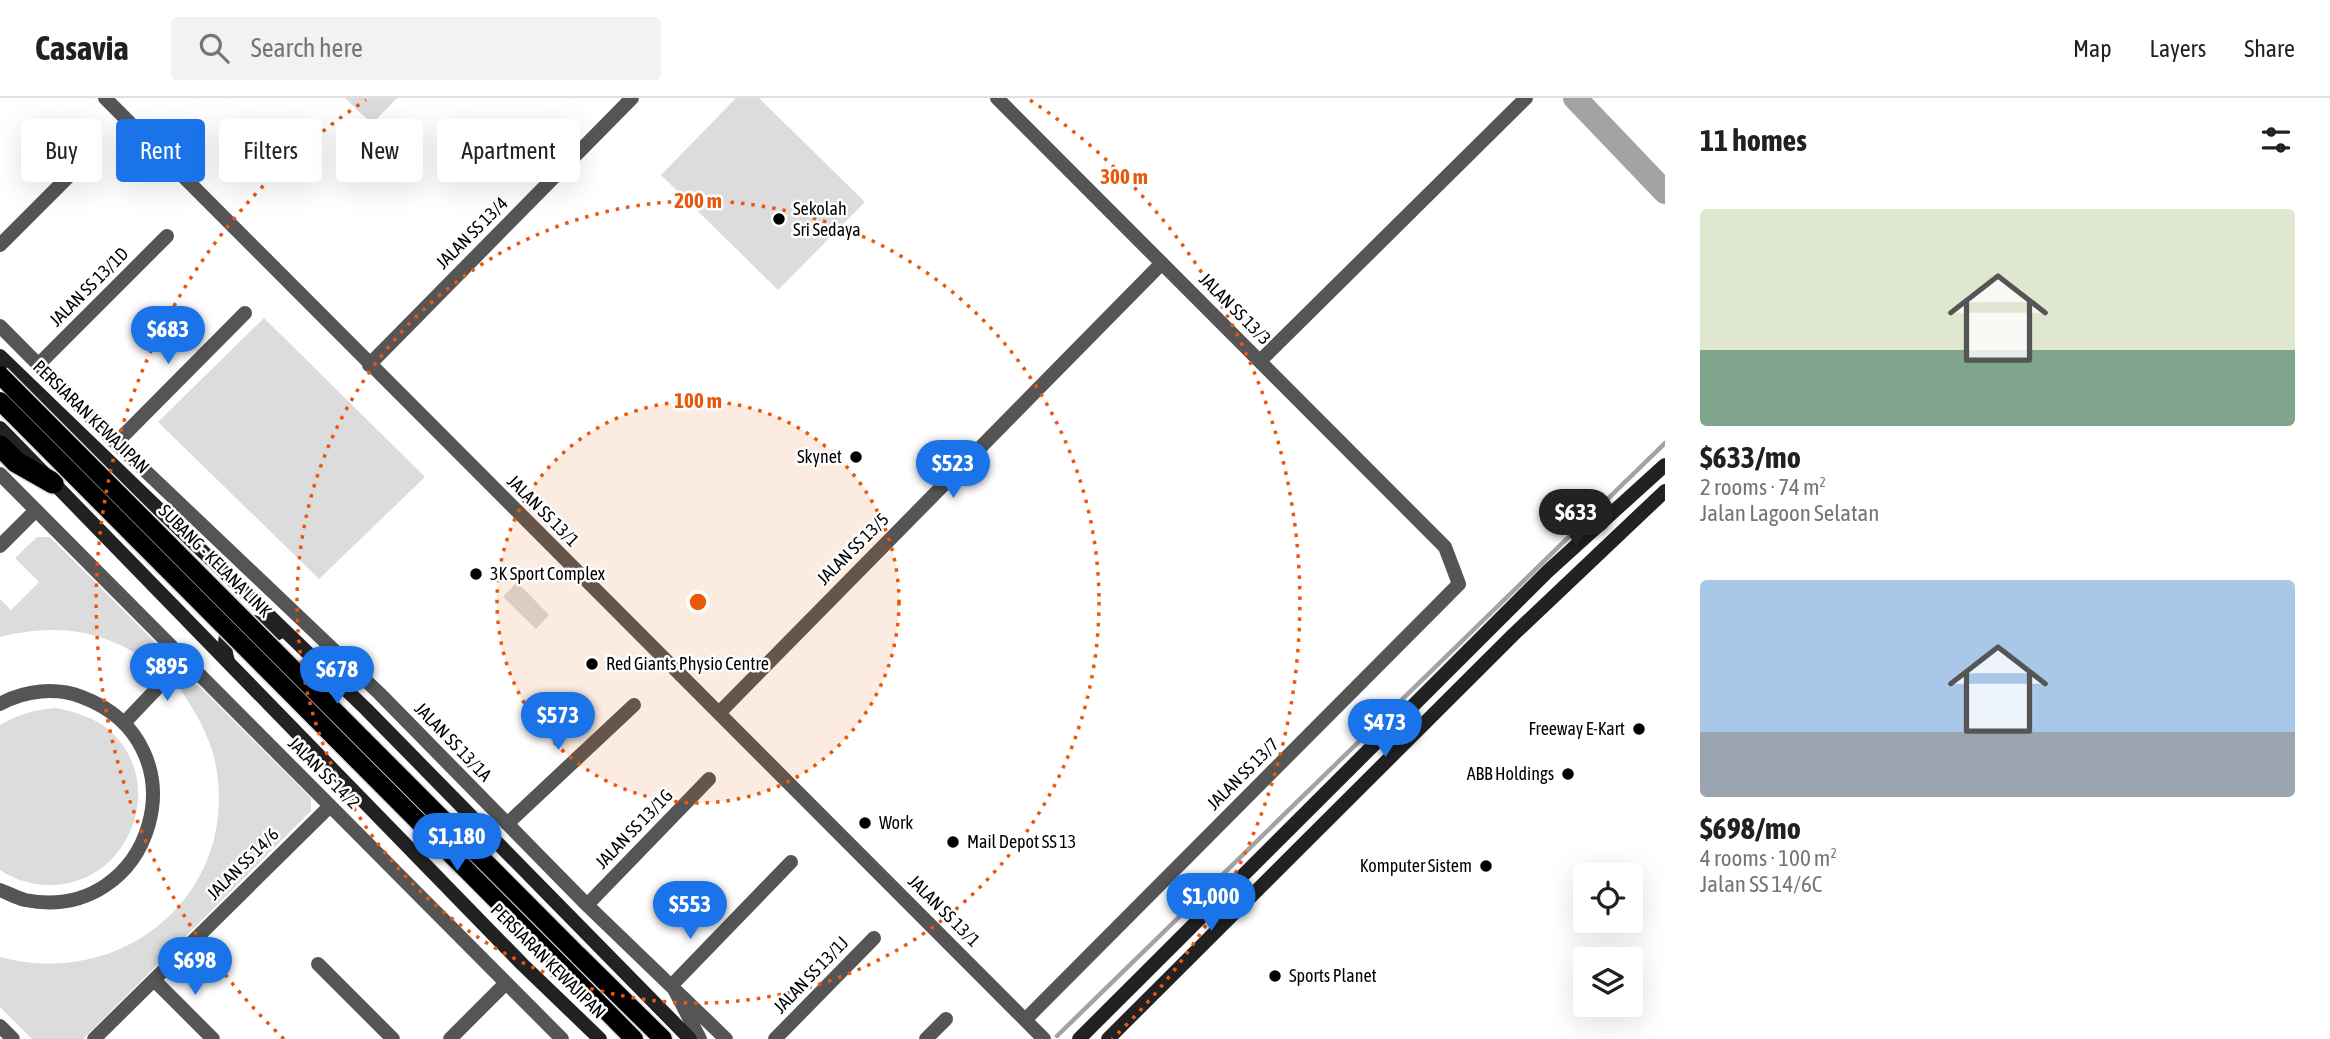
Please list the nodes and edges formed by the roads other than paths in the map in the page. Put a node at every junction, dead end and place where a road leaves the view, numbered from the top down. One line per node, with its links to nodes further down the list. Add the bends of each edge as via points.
1 (105, 98): 14 (street, JALAN SS 13/1)
2 (632, 98): 14 (street, JALAN SS 13/4)
3 (998, 98): 8 (street, JALAN SS 13/3)
4 (1526, 98): 12 (street)
5 (63, 182): 7 (street)
6 (167, 236): 13 (street, JALAN SS 13/1D)
7 (0, 245)
8 (1162, 263): 12 (street, JALAN SS 13/3); 32 (street, JALAN SS 13/5)
9 (246, 313): 18 (street)
10 (0, 326): 13 (street, JALAN SS 13/1A)
11 (0, 356): 27 (main road, PERSIARAN KEWAJIPAN)
12 (1260, 360): 26 (street, JALAN SS 13/3)
13 (38, 365): 18 (street, JALAN SS 13/1A)
14 (369, 365): 32 (street, JALAN SS 13/1)
15 (0, 375): 56 (main road, SUBANG - KELANA LINK, bridge)
16 (0, 401): 55 (main road, bridge)
17 (0, 428): 22 (main road, PERSIARAN KEWAJIPAN)
18 (116, 443): 36 (street, JALAN SS 13/1A, via 380,694)
19 (0, 446): 22 (highway, via 16,462)
20 (1665, 465): 63 (main road, via 1532,587)
21 (0, 474): 24 (street, JALAN SS 14/2)
22 (53, 483): 29 (main road, PERSIARAN KEWAJIPAN)
23 (1665, 491): 64 (main road, via 1513,635)
24 (36, 510): 25 (street); 28 (street, JALAN SS 14/2)
25 (0, 546)
26 (1445, 547): 46 (street, JALAN SS 13/7, via 1459,584)
27 (314, 659): 29 (main road, via 263,623 249,619 233,625 225,638); 57 (main road, PERSIARAN KEWAJIPAN)
28 (184, 660): 33 (street); 35 (street, JALAN SS 14/2)
29 (228, 662): 54 (main road, PERSIARAN KEWAJIPAN)
30 (0, 704): 33 (street, via 42,691 72,693 101,704)
31 (634, 705): 36 (street)
32 (719, 713): 46 (street, JALAN SS 13/1)
33 (125, 722): 38 (street, via 141,744 155,796 151,823 124,870 103,887 78,898 51,902)
34 (709, 779): 39 (street, JALAN SS 13/1G)
35 (330, 806): 42 (street, JALAN SS 14/6); 43 (street, JALAN SS 14/2)
36 (507, 824): 39 (street, JALAN SS 13/1A)
37 (791, 862): 44 (street)
38 (0, 890)
39 (587, 905): 44 (street, JALAN SS 13/1A)
40 (874, 938): 60 (street, JALAN SS 13/1J)
41 (317, 964): 51 (street)
42 (153, 980): 49 (street, JALAN SS 14/6); 50 (street)
43 (506, 983): 52 (street); 53 (street, JALAN SS 14/2)
44 (672, 985): 58 (street); 59 (street, JALAN SS 13/1A)
45 (946, 1019): 61 (street)
46 (1025, 1020): 62 (street, JALAN SS 13/1)
47 (0, 1026): 48 (street)
48 (12, 1039)
49 (94, 1039)
50 (213, 1039)
51 (393, 1039)
52 (450, 1039)
53 (562, 1039)
54 (600, 1039)
55 (634, 1039)
56 (663, 1039)
57 (690, 1039)
58 (700, 1039)
59 (726, 1039)
60 (775, 1039)
61 (926, 1039)
62 (1044, 1039)
63 (1079, 1039)
64 (1108, 1039)

